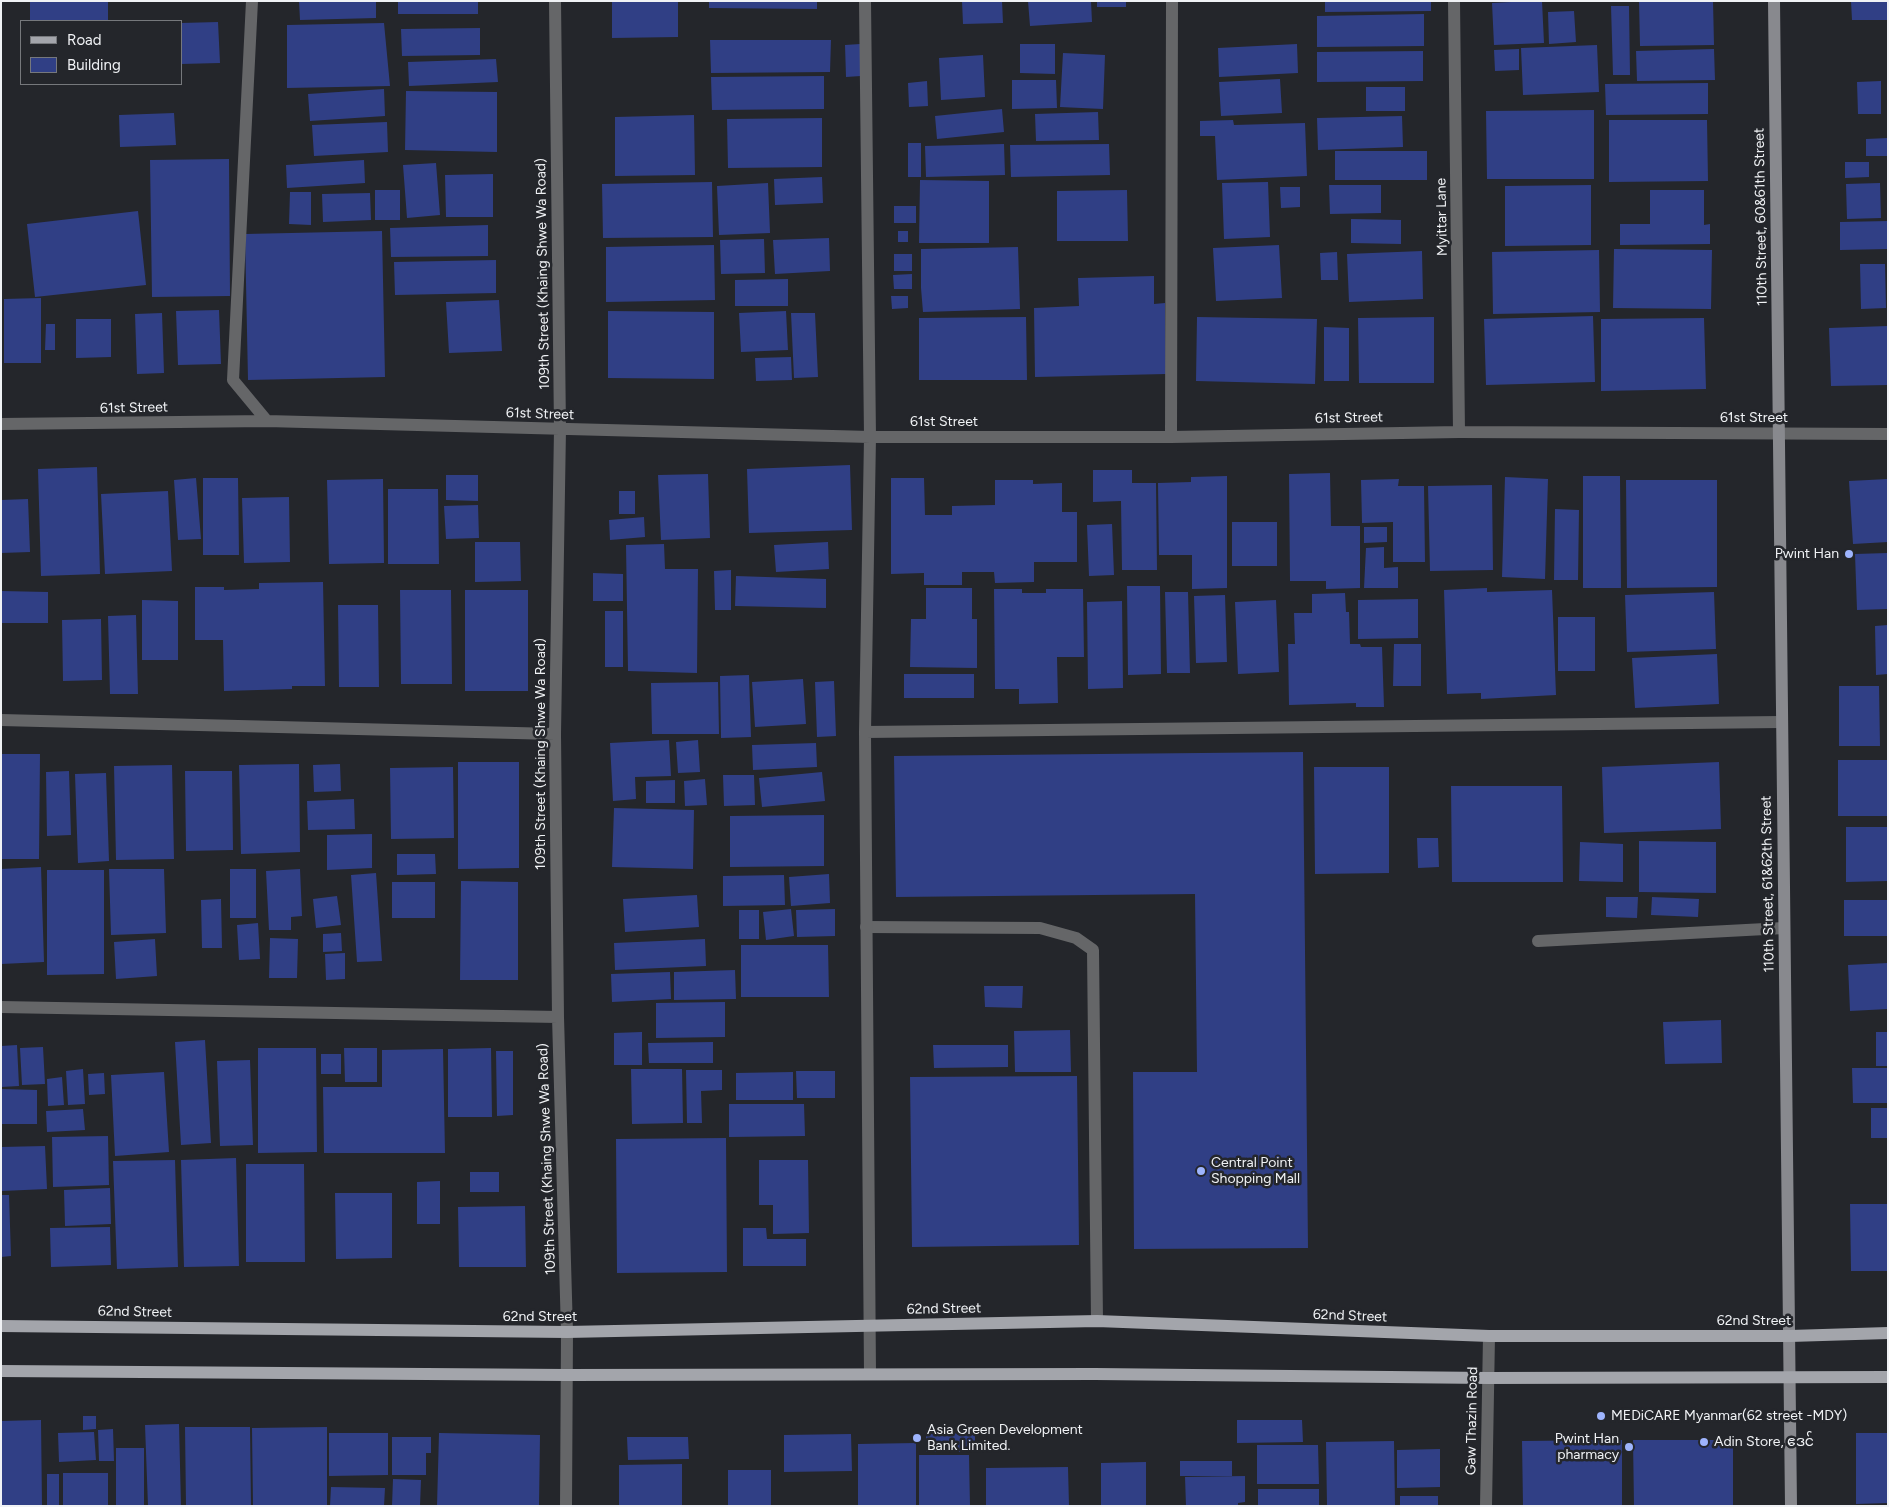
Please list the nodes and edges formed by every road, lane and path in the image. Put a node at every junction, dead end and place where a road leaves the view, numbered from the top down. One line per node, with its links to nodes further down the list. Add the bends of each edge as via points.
1 (252, 1): 7 (street, via 233,380)
2 (555, 1): 9 (street, 109th Street (Khaing Shwe Wa Road))
3 (865, 1): 14 (street)
4 (1172, 1): 13 (street)
5 (1454, 1): 10 (street, Myittar Lane)
6 (1774, 1): 11 (main road, 110th Street, 60&61th Street)
7 (267, 421): 8 (street, 61st Street); 9 (street, 61st Street)
8 (1, 424)
9 (560, 429): 14 (street, 61st Street); 18 (street, 109th Street (Khaing Shwe Wa Road))
10 (1459, 432): 11 (street, 61st Street); 13 (street, 61st Street)
11 (1779, 433): 12 (street, 61st Street); 16 (main road, 110th Street, 61&62th Street)
12 (1888, 434)
13 (1171, 436): 14 (street, 61st Street)
14 (870, 437): 17 (street)
15 (1, 720): 18 (street)
16 (1781, 722): 17 (street); 20 (main road, 110th Street, 61&62th Street)
17 (865, 732): 19 (street)
18 (555, 734): 23 (street, 109th Street (Khaing Shwe Wa Road))
19 (866, 927): 24 (street, via 1040,928 1076,938 1093,950); 26 (street)
20 (1784, 928): 21 (street); 30 (main road, 110th Street, 61&62th Street)
21 (1538, 941)
22 (1, 1007): 23 (street)
23 (558, 1017): 27 (street, 109th Street (Khaing Shwe Wa Road))
24 (1097, 1321): 26 (main road, 62nd Street); 29 (main road, 62nd Street)
25 (1, 1326): 27 (main road, 62nd Street)
26 (870, 1326): 27 (main road, 62nd Street); 32 (street)
27 (568, 1332): 33 (street, 109th Street (Khaing Shwe Wa Road))
28 (1888, 1333): 30 (main road, 62nd Street)
29 (1489, 1336): 30 (main road, 62nd Street); 35 (street, Gaw Thazin Road)
30 (1790, 1336): 36 (main road, 110th Street, 61&62th Street)
31 (1, 1371): 33 (main road)
32 (870, 1374): 33 (main road); 35 (main road)
33 (567, 1375): 37 (street, 109th Street (Khaing Shwe Wa Road))
34 (1888, 1377): 36 (main road)
35 (1488, 1378): 36 (main road); 38 (street, Gaw Thazin Road)
36 (1790, 1378): 39 (main road, 110th Street, 61&62th Street)
37 (566, 1506)
38 (1486, 1506)
39 (1791, 1506)

